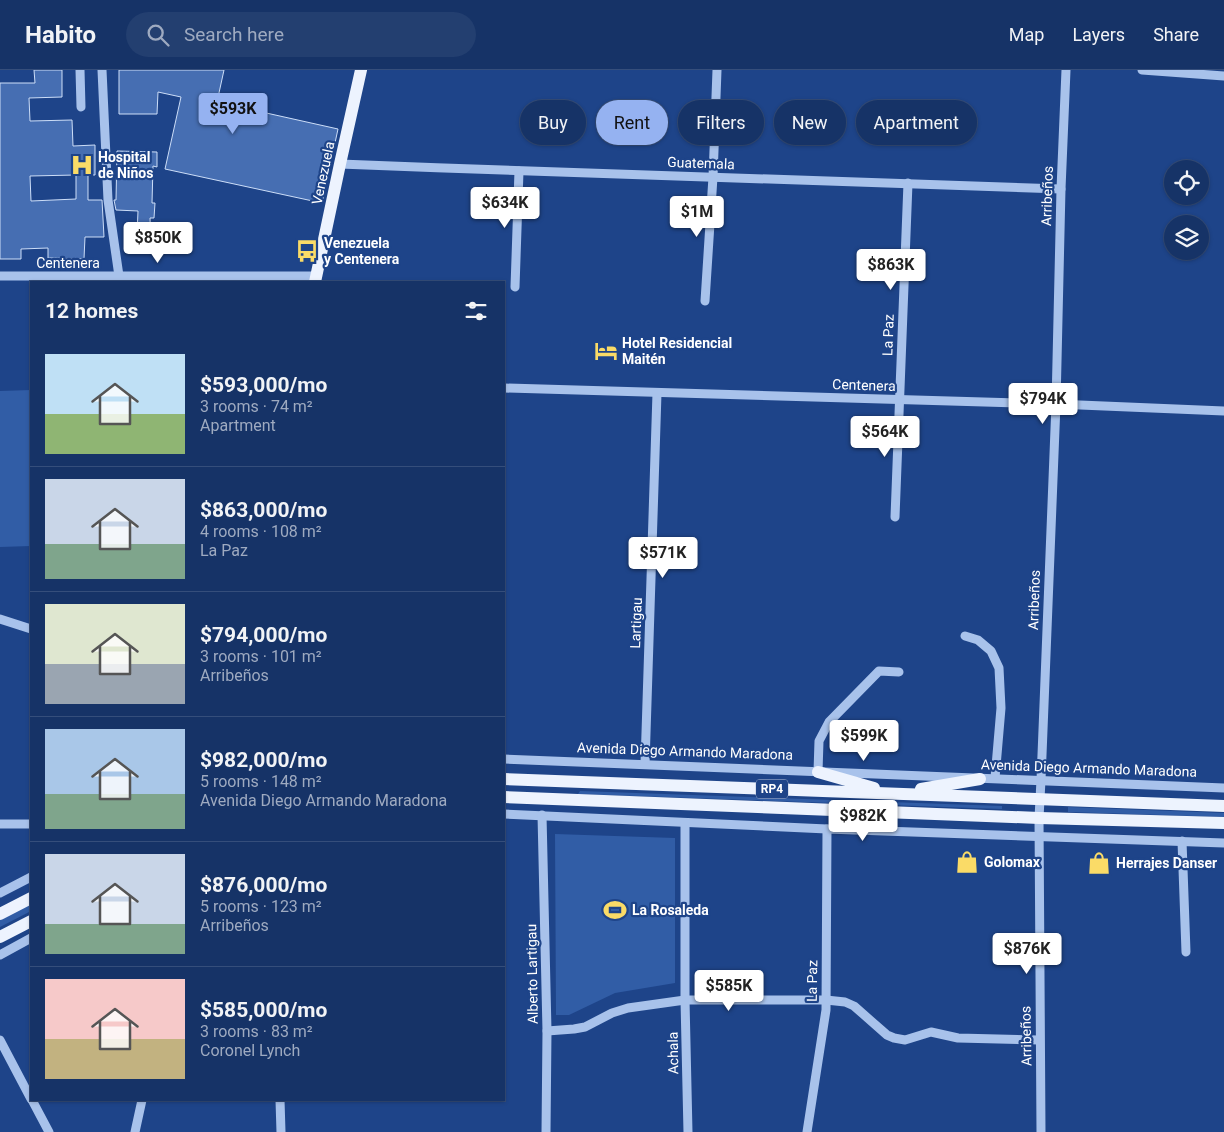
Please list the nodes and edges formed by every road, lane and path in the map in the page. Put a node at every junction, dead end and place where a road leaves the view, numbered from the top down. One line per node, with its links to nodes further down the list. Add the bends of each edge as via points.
1 (80, 70): 8 (street)
2 (102, 70): 15 (street, via 108,200)
3 (361, 70): 9 (main road, Venezuela)
4 (717, 70): 11 (street)
5 (1066, 70): 13 (street, Arribeños)
6 (1142, 70): 7 (street)
7 (1224, 76)
8 (81, 107)
9 (340, 164): 10 (street, Guatemala); 16 (main road, Venezuela)
10 (519, 171): 11 (street, Guatemala); 17 (street)
11 (713, 177): 12 (street, Guatemala); 18 (street)
12 (908, 183): 13 (street, Guatemala); 21 (street, La Paz)
13 (1061, 189): 22 (street, Arribeños)
14 (0, 276): 15 (street, Centenera)
15 (119, 276): 16 (street, Centenera)
16 (316, 279)
17 (515, 288)
18 (706, 301)
19 (505, 388): 20 (street, Centenera)
20 (657, 393): 21 (street, Centenera); 30 (street, Lartigau)
21 (898, 400): 22 (street, Centenera); 24 (street, La Paz)
22 (1056, 404): 23 (street, Centenera); 35 (street, Arribeños)
23 (1224, 411)
24 (895, 517)
25 (0, 619): 26 (street)
26 (30, 629)
27 (964, 636): 33 (street, via 978,640 990,651 1000,668 1001,708)
28 (899, 672): 31 (street, via 879,671 830,722 818,741)
29 (505, 759): 30 (street, Avenida Diego Armando Maradona)
30 (645, 764): 31 (street, Avenida Diego Armando Maradona)
31 (818, 772): 32 (street, Avenida Diego Armando Maradona); 37 (main road)
32 (980, 778): 33 (street, Avenida Diego Armando Maradona); 37 (main road)
33 (995, 778): 35 (street, Avenida Diego Armando Maradona)
34 (505, 779): 37 (main road, RP4)
35 (1041, 780): 36 (street, Avenida Diego Armando Maradona); 39 (street, Arribeños)
36 (1224, 788)
37 (895, 793): 39 (main road, RP4)
38 (505, 796): 43 (main road, RP4)
39 (1040, 799): 40 (main road, RP4); 43 (street, Arribeños)
40 (1224, 806)
41 (505, 814): 42 (street)
42 (542, 815): 44 (street); 63 (street, Alberto Lartigau)
43 (1039, 818): 45 (main road, RP4); 49 (street, Arribeños)
44 (685, 823): 48 (street); 61 (street, Achala)
45 (1224, 823)
46 (0, 824): 47 (street)
47 (30, 824)
48 (827, 829): 49 (street); 62 (street, La Paz)
49 (1038, 835): 50 (street); 65 (street, Arribeños)
50 (1182, 841): 51 (street); 59 (street)
51 (1224, 843)
52 (30, 878): 53 (street)
53 (0, 893)
54 (30, 899): 55 (main road)
55 (0, 914)
56 (30, 922): 57 (main road)
57 (0, 937)
58 (30, 939): 60 (street)
59 (1186, 952)
60 (0, 955)
61 (685, 1000): 62 (street); 63 (street, via 628,1008 585,1027); 74 (street, Achala)
62 (826, 1000): 65 (street, via 854,1006 887,1035 905,1040 932,1032 958,1038); 75 (street, La Paz)
63 (547, 1031): 73 (street, Alberto Lartigau)
64 (0, 1040): 66 (street)
65 (1039, 1040): 76 (street, Arribeños)
66 (30, 1095)
67 (33, 1101): 70 (street)
68 (142, 1101): 71 (street)
69 (280, 1101): 72 (street)
70 (49, 1132)
71 (134, 1132)
72 (281, 1132)
73 (546, 1132)
74 (688, 1132)
75 (807, 1132)
76 (1041, 1132)

